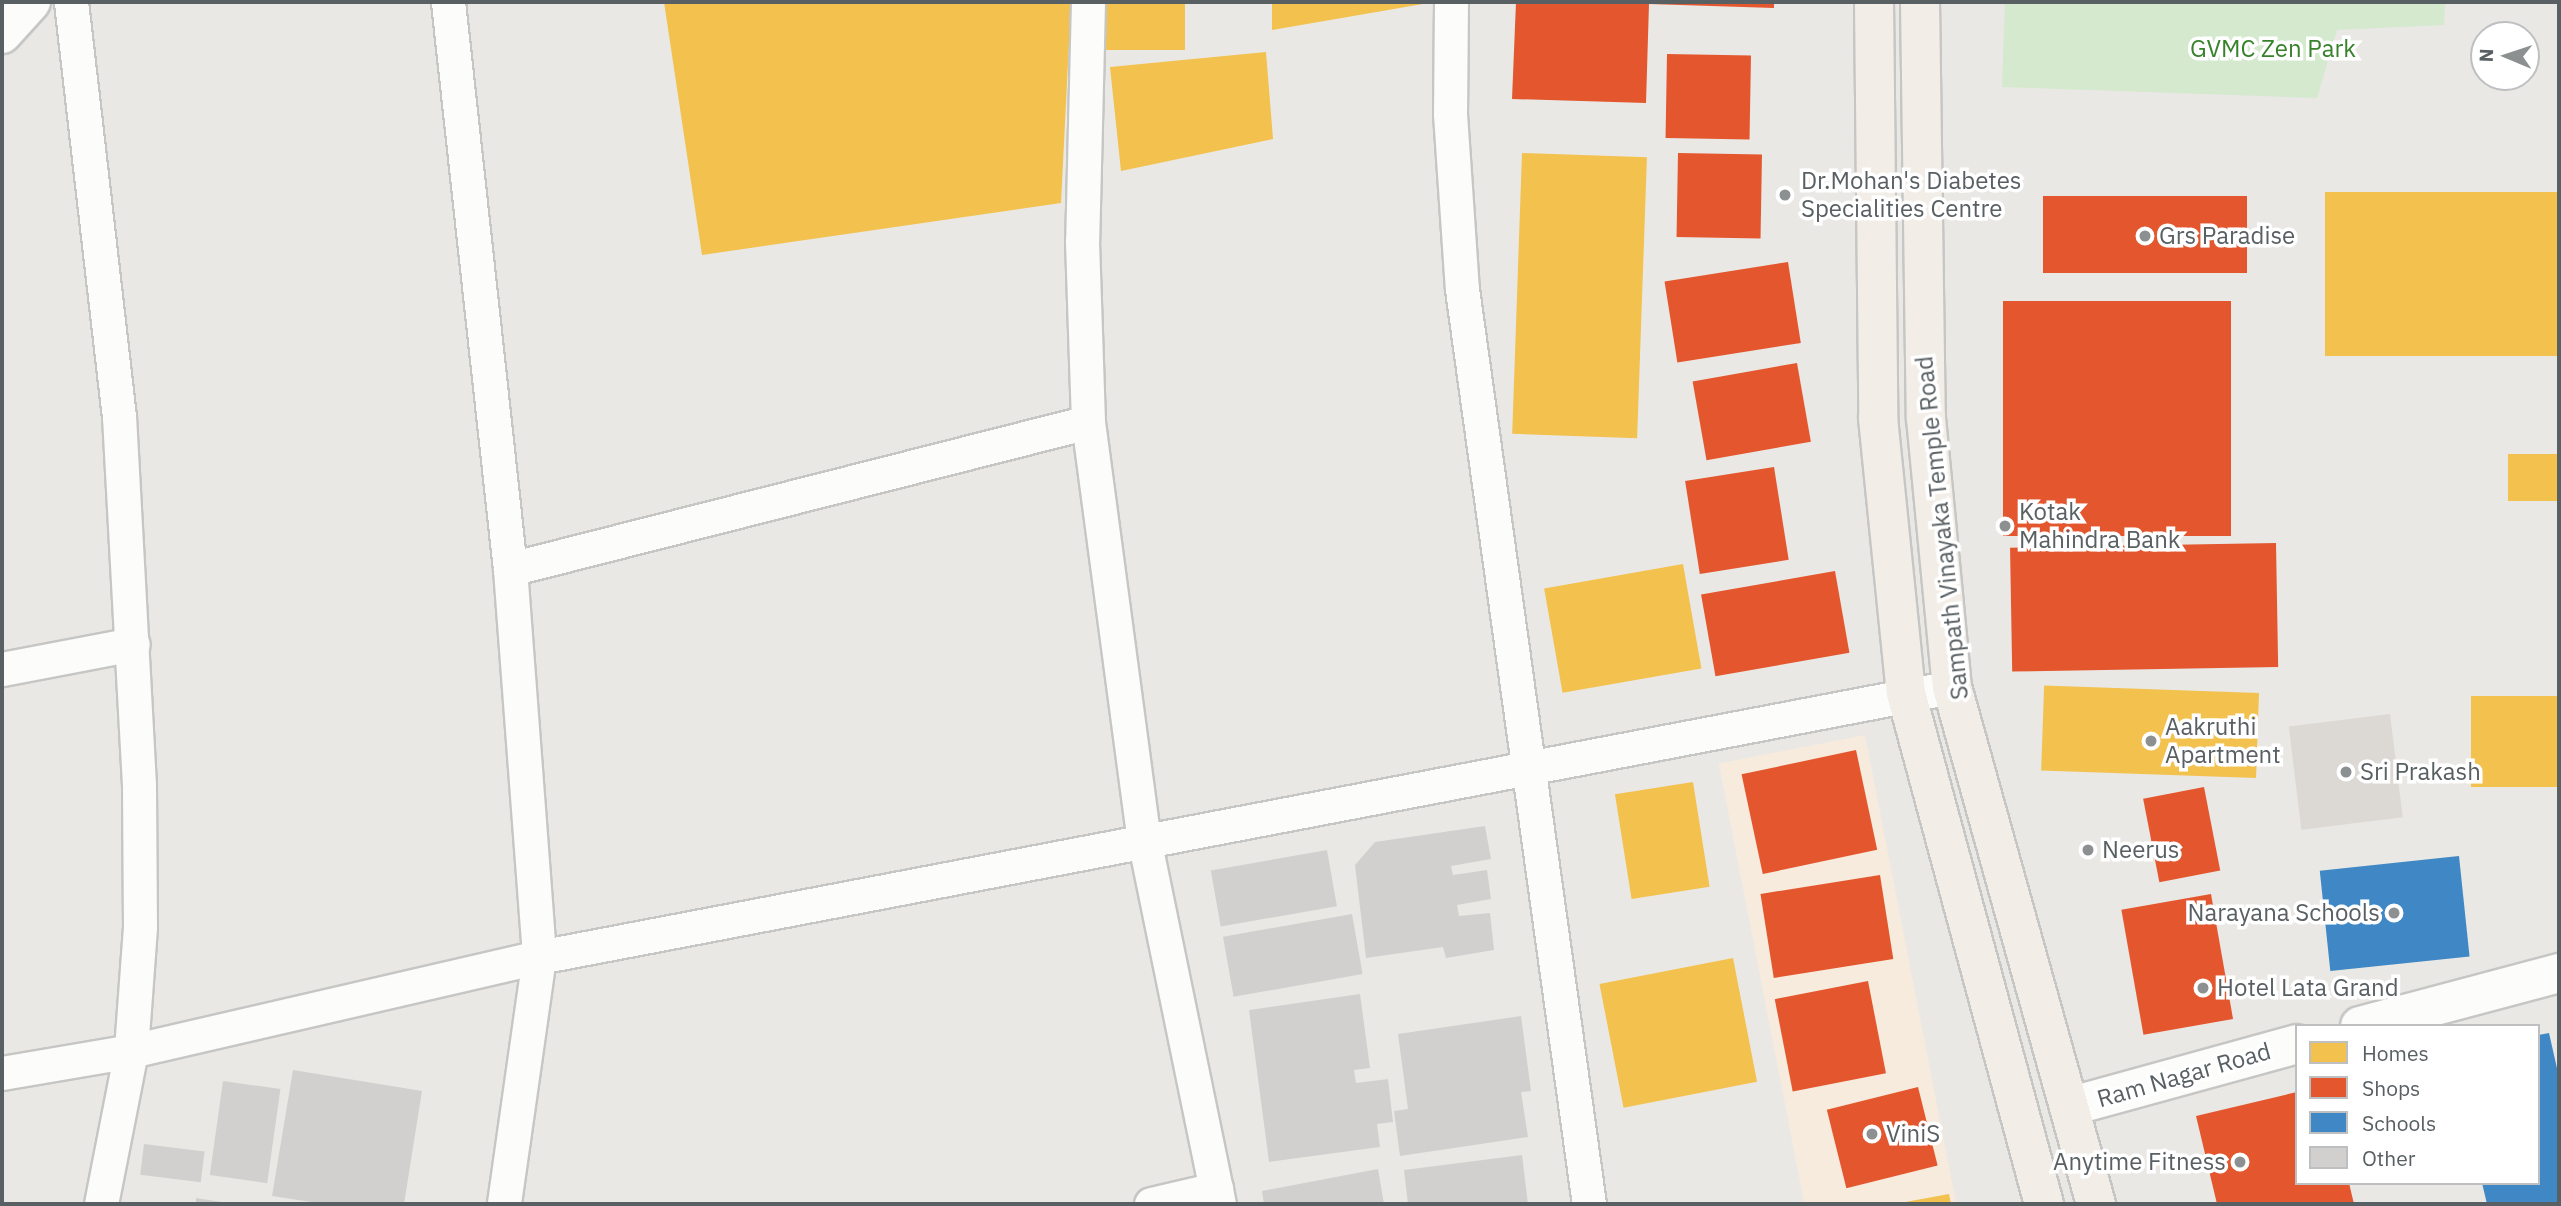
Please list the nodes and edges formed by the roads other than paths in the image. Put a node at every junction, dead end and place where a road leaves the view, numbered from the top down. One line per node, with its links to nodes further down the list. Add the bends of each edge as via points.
1 (31, 2): 8 (street)
2 (71, 2): 11 (street, via 118,416)
3 (448, 2): 10 (street)
4 (1088, 2): 9 (street, via 1082,242)
5 (1451, 2): 15 (street, via 1450,114 1462,289)
6 (1874, 2): 14 (main road, Sampath Vinayaka Temple Road, via 1878,418)
7 (1920, 2): 13 (main road, Sampath Vinayaka Temple Road, via 1926,418)
8 (2, 34)
9 (1088, 422): 10 (street); 16 (street)
10 (510, 569): 17 (street)
11 (133, 644): 12 (street); 21 (street, via 140,928)
12 (2, 669)
13 (1952, 687): 14 (street); 23 (main road, Sampath Vinayaka Temple Road)
14 (1906, 693): 15 (street); 29 (main road, Sampath Vinayaka Temple Road)
15 (1527, 772): 16 (street); 28 (street)
16 (1144, 839): 17 (street); 24 (street)
17 (538, 957): 21 (street); 26 (street)
18 (2559, 973): 19 (street)
19 (2368, 1024)
20 (2295, 1045): 23 (street, Ram Nagar Road)
21 (131, 1051): 22 (street); 25 (street)
22 (2, 1073)
23 (2072, 1107): 30 (main road, Sampath Vinayaka Temple Road)
24 (1217, 1196): 27 (street)
25 (101, 1204)
26 (504, 1204)
27 (1151, 1204)
28 (1590, 1204)
29 (2043, 1204)
30 (2096, 1204)

